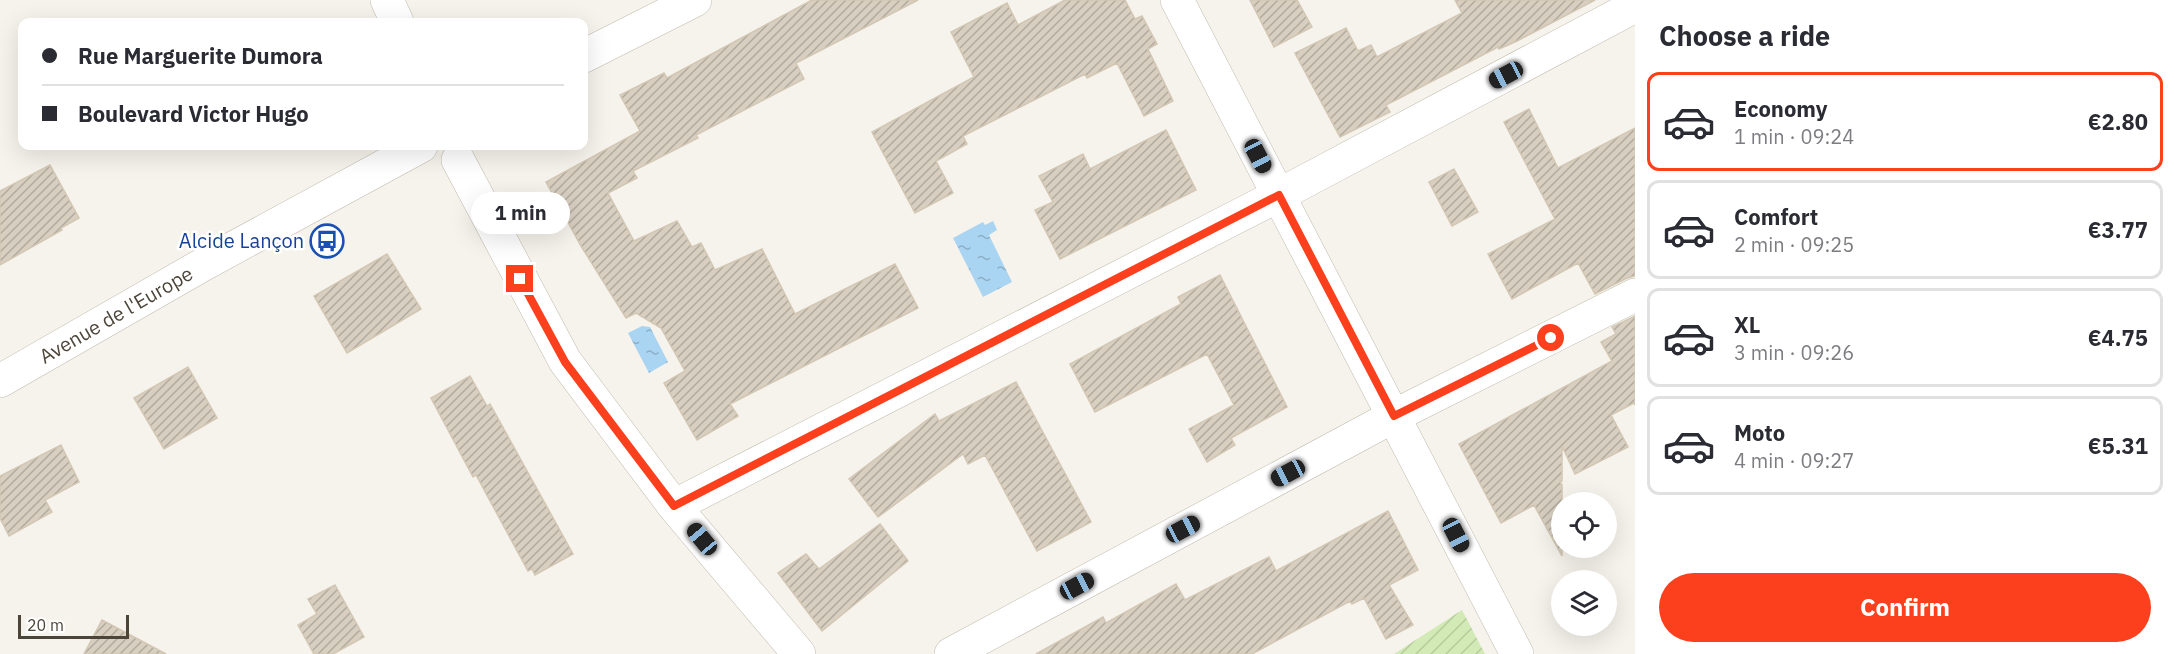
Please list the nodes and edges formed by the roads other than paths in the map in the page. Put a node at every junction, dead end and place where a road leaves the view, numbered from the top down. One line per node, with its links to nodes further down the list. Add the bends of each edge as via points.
1 (387, 0): 5 (street)
2 (695, 0): 6 (street)
3 (1177, 0): 10 (street)
4 (1635, 6): 10 (street)
5 (395, 18)
6 (588, 54)
7 (415, 150): 12 (street, Avenue de l'Europe)
8 (427, 150): 9 (street, via 448,161)
9 (467, 153): 14 (street, via 565,362)
10 (1279, 195): 13 (street); 14 (street)
11 (1635, 295): 13 (street)
12 (0, 381)
13 (1394, 416): 16 (street); 17 (street)
14 (674, 506): 15 (street)
15 (800, 654)
16 (951, 654)
17 (1517, 654)

